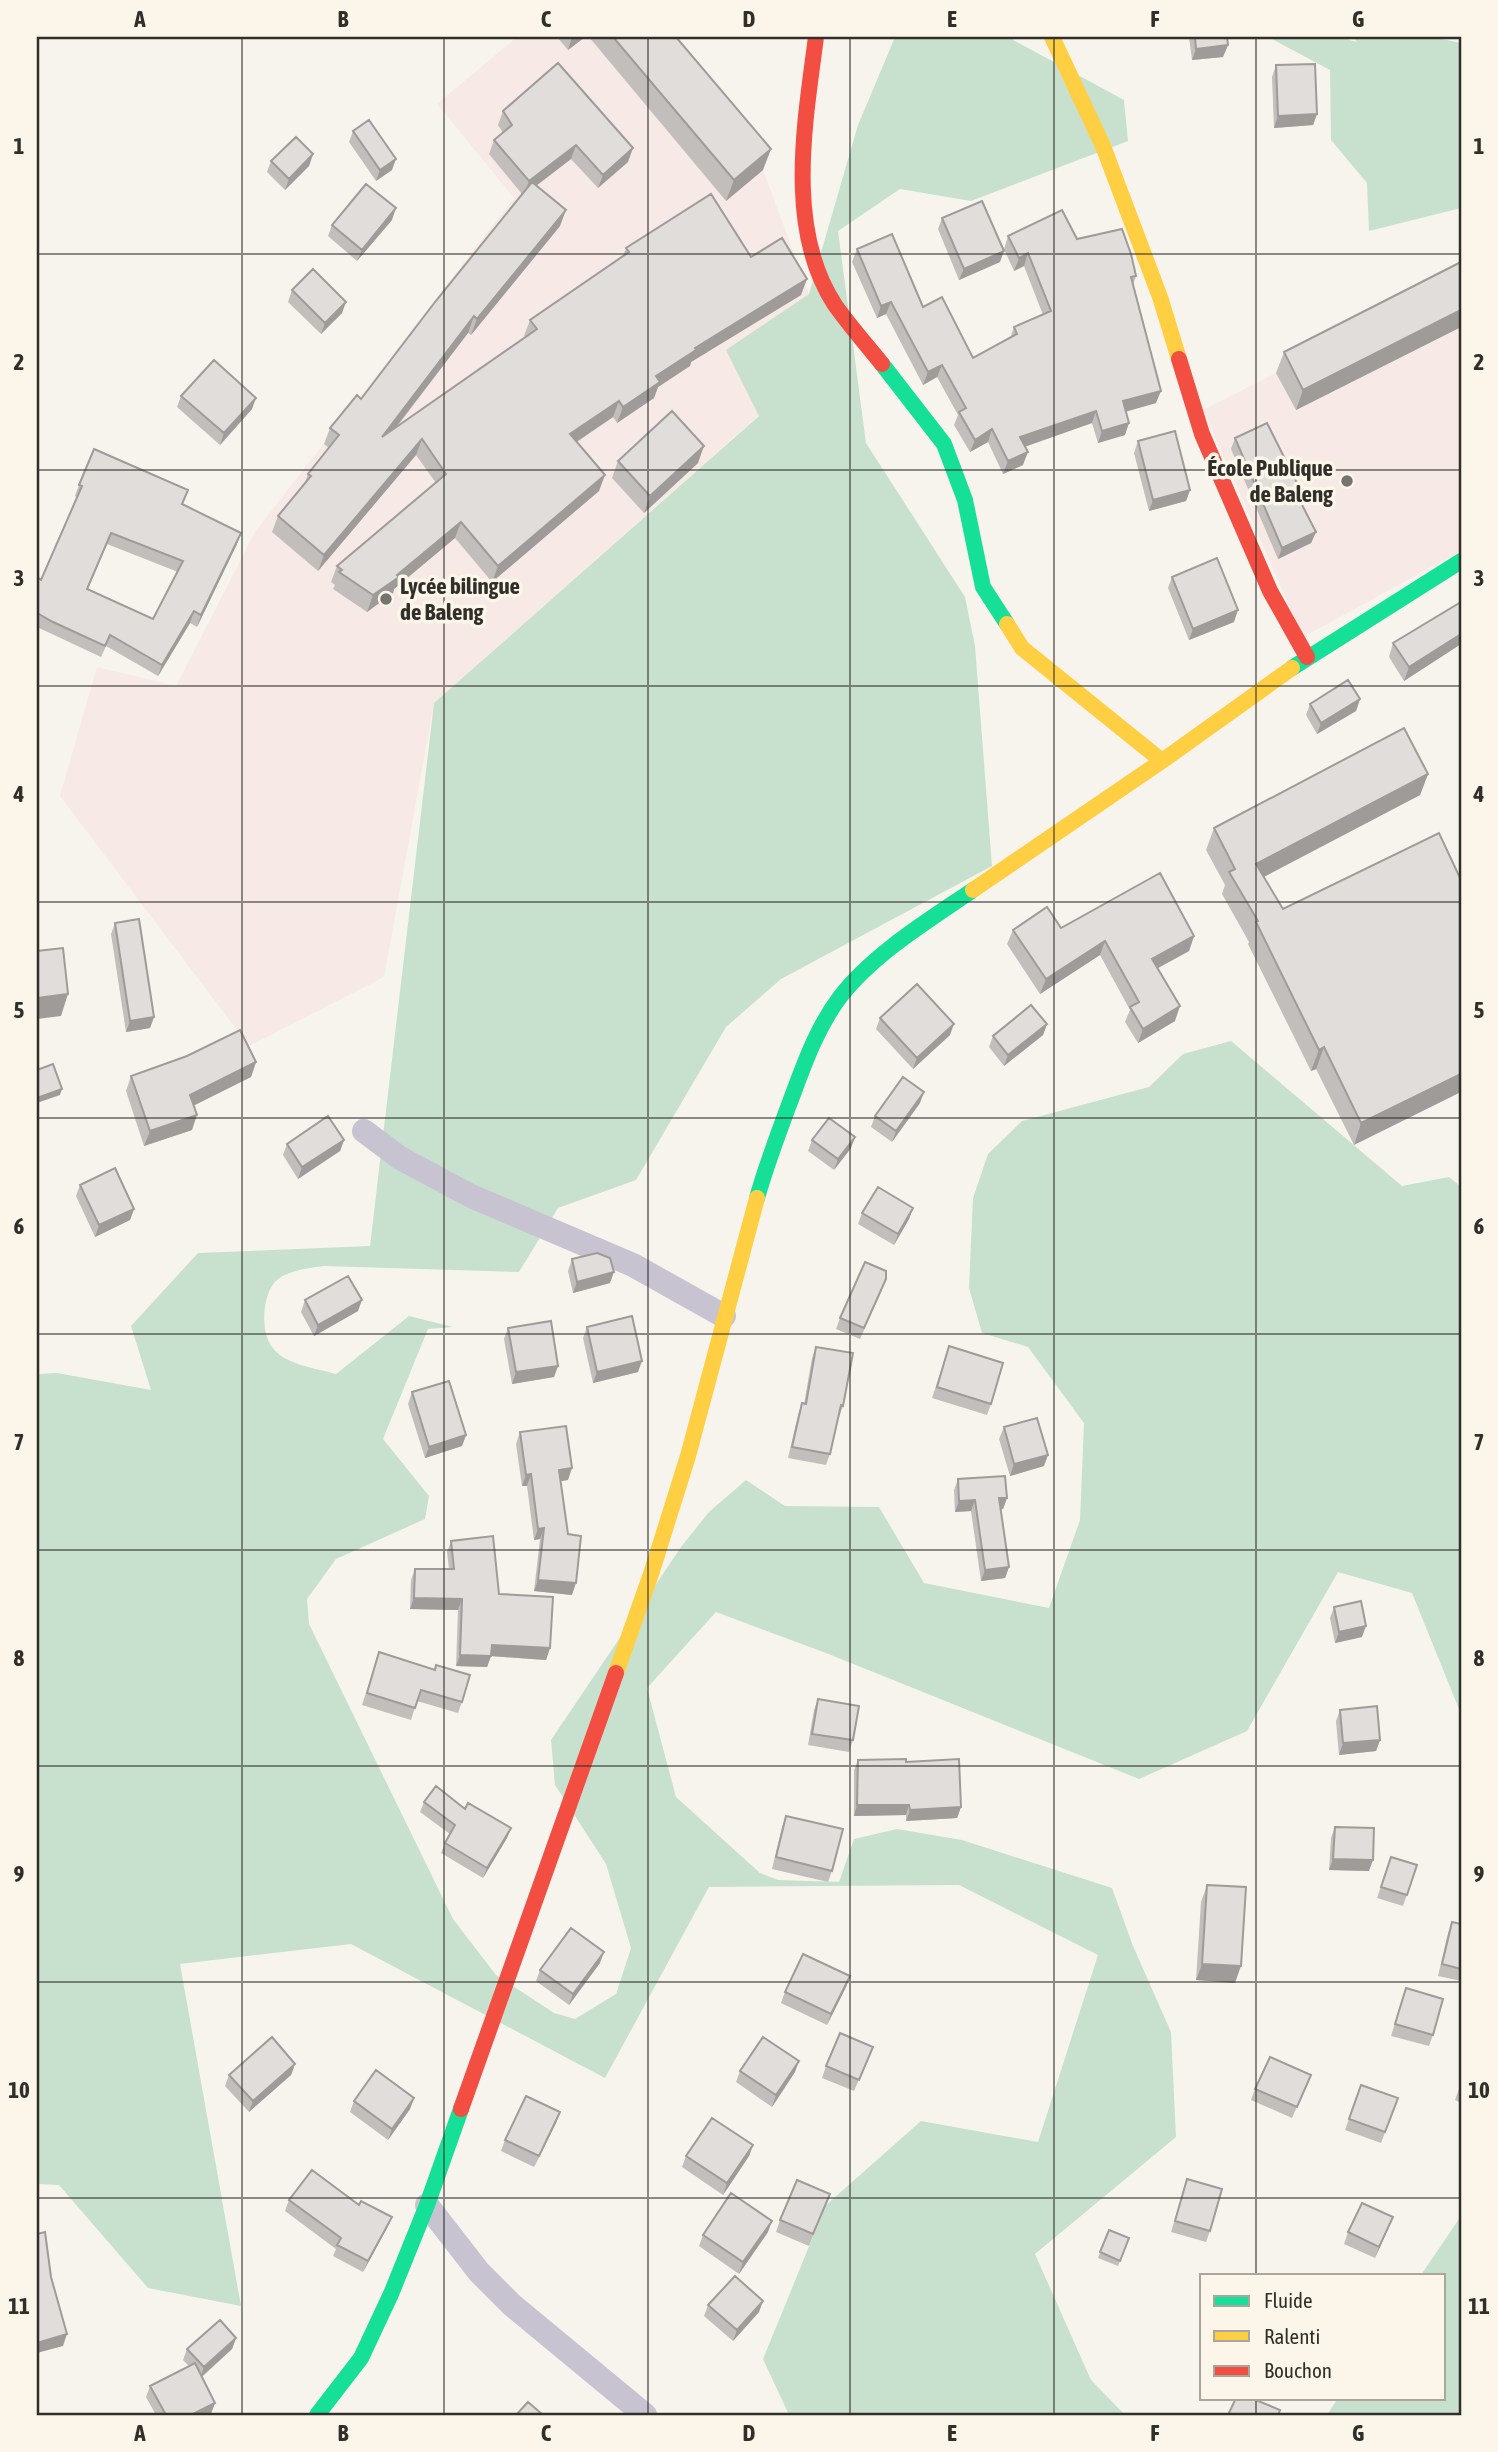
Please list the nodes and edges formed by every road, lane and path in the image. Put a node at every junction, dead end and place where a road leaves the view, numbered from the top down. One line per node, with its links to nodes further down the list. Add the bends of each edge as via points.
1 (816, 37): 5 (street, via 801,179 810,250 834,303 944,444 965,500 983,587 1022,648)
2 (1052, 37): 4 (street, via 1103,146 1156,284 1202,434 1270,591)
3 (1461, 561): 4 (street)
4 (1307, 657): 5 (street)
5 (1162, 761): 7 (street, via 919,927 842,996 813,1040 766,1166)
6 (364, 1132): 7 (street, via 471,1196 633,1265)
7 (724, 1316): 8 (street, via 651,1574)
8 (427, 2205): 9 (street, via 361,2358); 10 (street, via 479,2272 512,2305)
9 (317, 2415)
10 (645, 2415)

